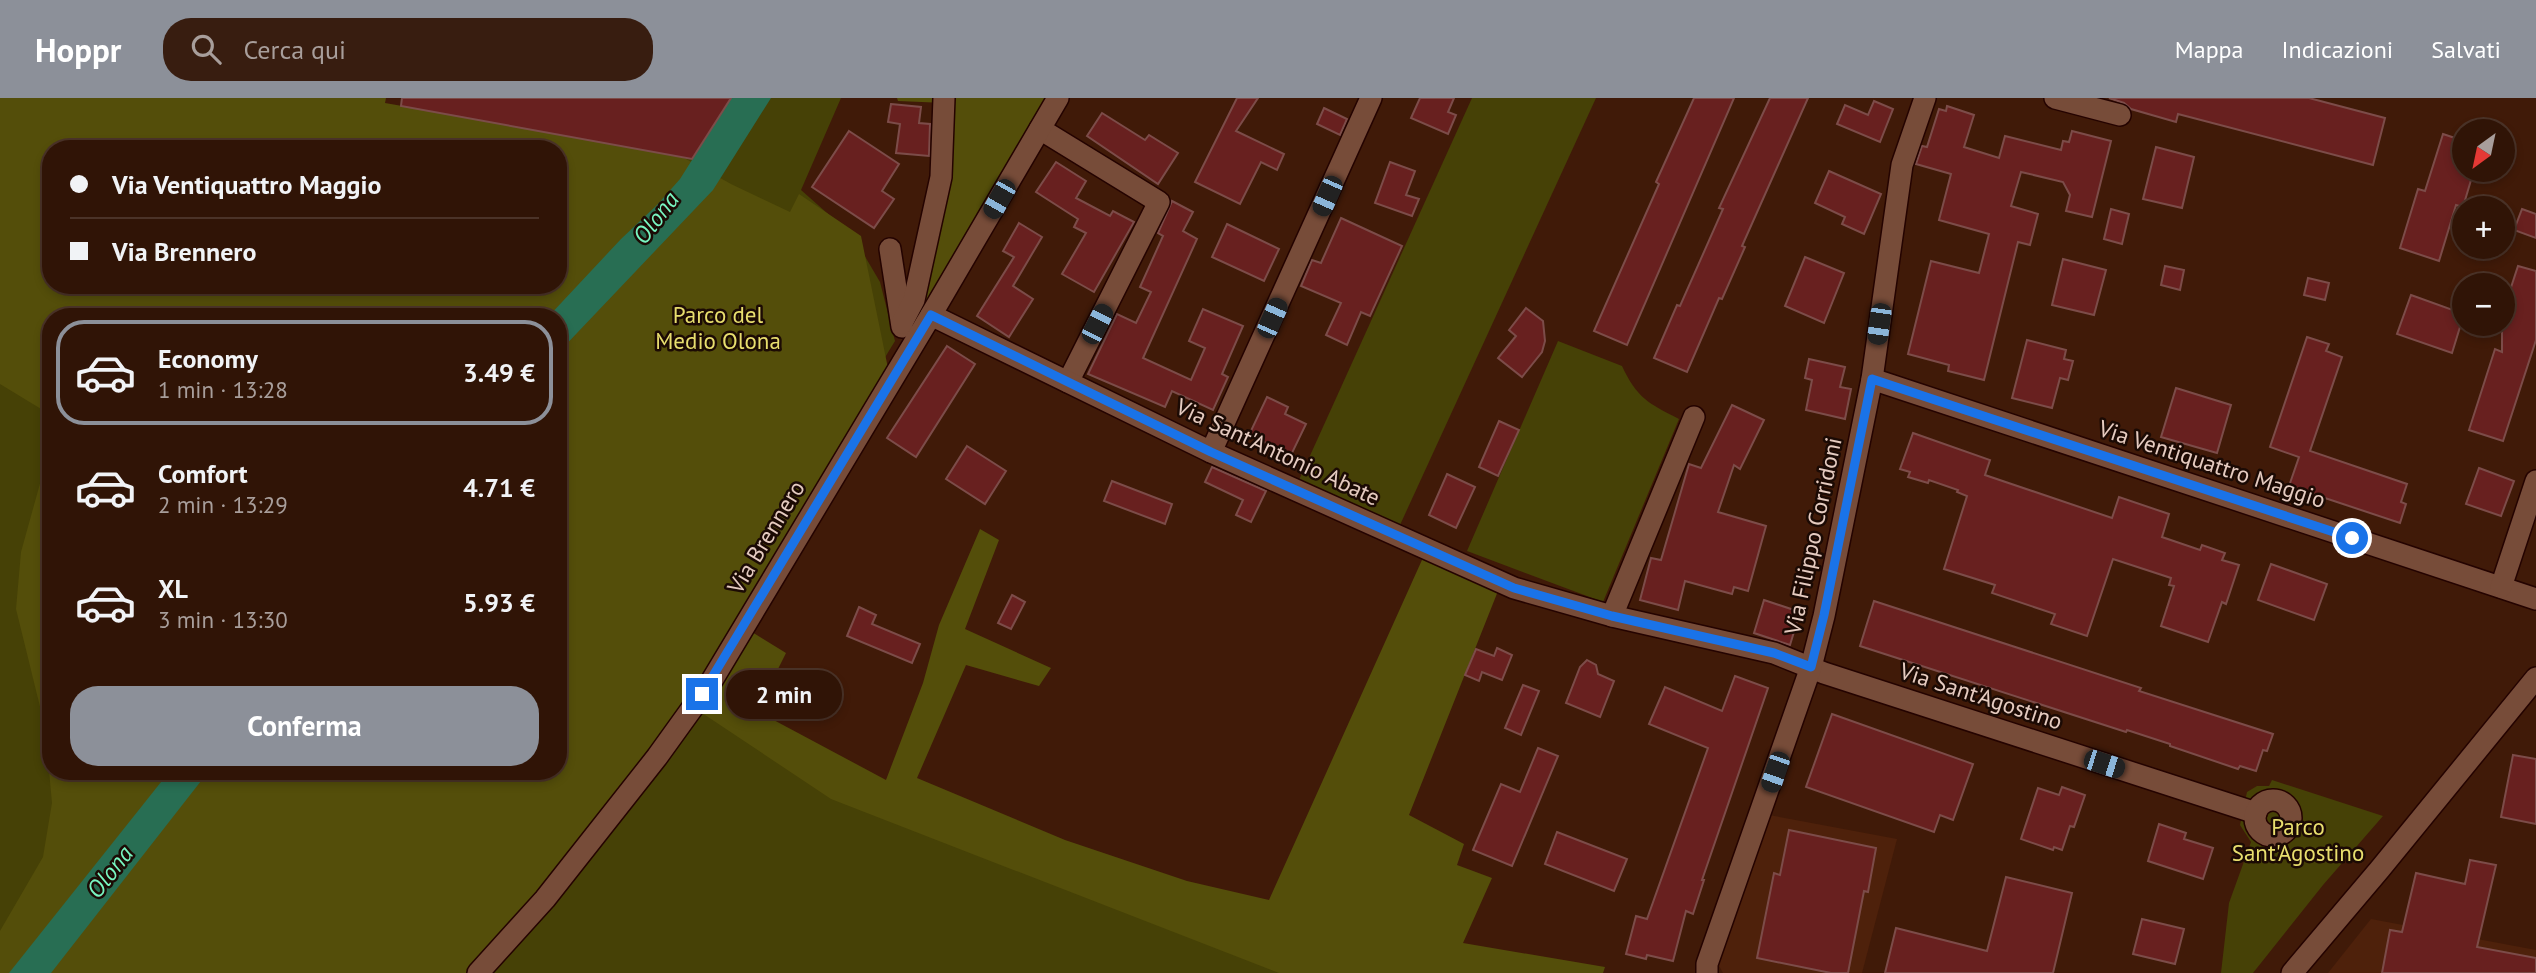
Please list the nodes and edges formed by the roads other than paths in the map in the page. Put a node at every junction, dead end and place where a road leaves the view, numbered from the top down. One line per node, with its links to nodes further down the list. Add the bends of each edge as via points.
1 (944, 98): 10 (street, via 942,177 914,300)
2 (1058, 98): 7 (street, Via Brennero)
3 (1371, 98): 15 (street)
4 (1925, 98): 12 (street, Via Filippo Corridoni, via 1900,176)
5 (2055, 98): 6 (street)
6 (2120, 114)
7 (1040, 129): 9 (street, Via Brennero); 13 (street, via 1159,202)
8 (890, 249): 10 (street)
9 (931, 315): 11 (street, Via Brennero); 13 (street, Via Sant'Antonio Abate)
10 (902, 323): 11 (street)
11 (902, 361): 23 (street, Via Brennero, via 711,682 545,899)
12 (1872, 379): 17 (street, Via Ventiquattro Maggio); 20 (street, Via Filippo Corridoni)
13 (1068, 382): 15 (street, Via Sant'Antonio Abate)
14 (1694, 417): 19 (street)
15 (1211, 452): 19 (street, Via Sant'Antonio Abate, via 1514,588)
16 (2536, 481): 17 (street)
17 (2501, 587): 18 (street, Via Ventiquattro Maggio)
18 (2536, 598)
19 (1612, 616): 20 (street, Via Sant'Antonio Abate, via 1774,653)
20 (1811, 667): 22 (street, Via Sant'Agostino); 24 (street, Via Filippo Corridoni)
21 (2536, 678): 25 (street)
22 (2256, 813)
23 (478, 973)
24 (1707, 973)
25 (2292, 973)

